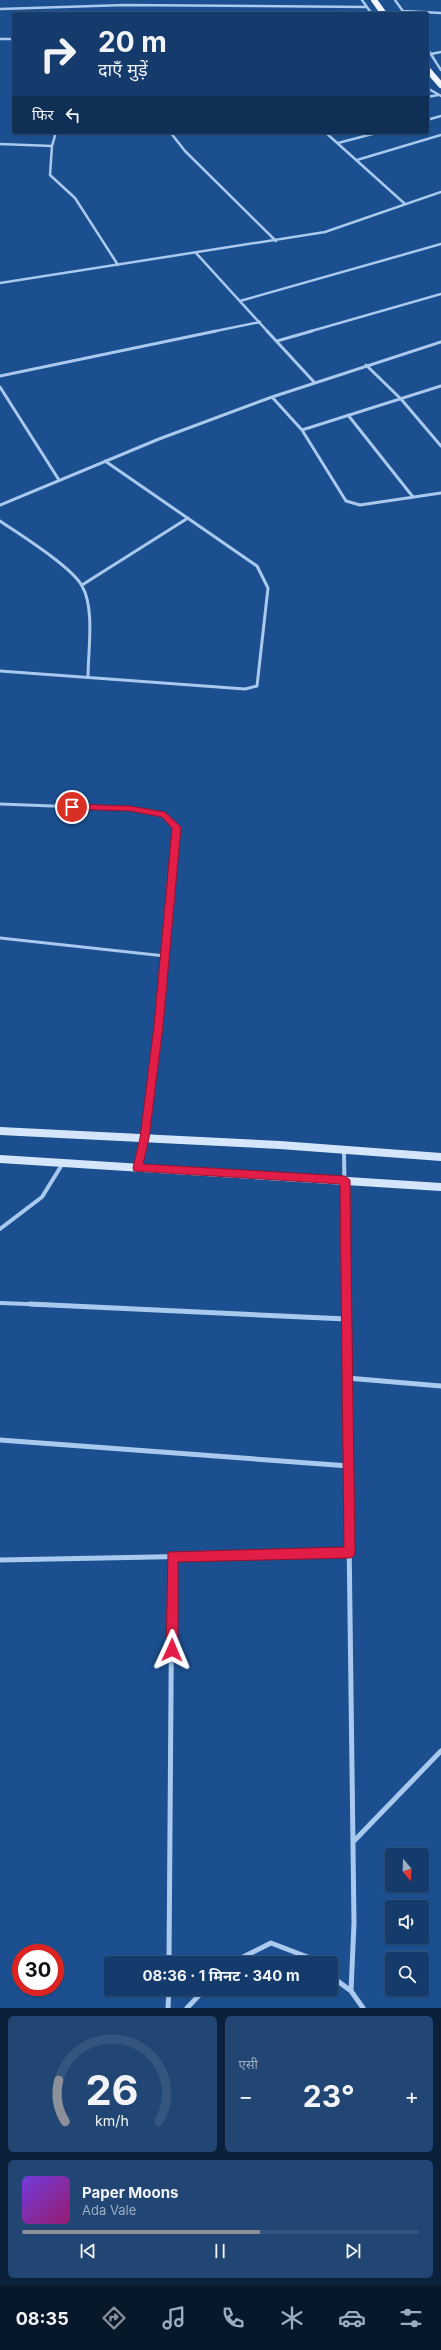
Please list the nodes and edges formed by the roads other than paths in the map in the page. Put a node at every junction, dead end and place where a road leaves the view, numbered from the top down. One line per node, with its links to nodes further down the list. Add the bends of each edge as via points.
1 (362, 0): 4 (street)
2 (374, 0): 8 (main road)
3 (395, 0): 6 (street)
4 (367, 7): 5 (street, via 125,5); 7 (street)
5 (0, 9)
6 (403, 11): 9 (street)
7 (371, 12)
8 (383, 12)
9 (422, 12)
10 (429, 12): 11 (street)
11 (440, 13): 12 (street)
12 (441, 16)
13 (0, 39): 14 (street)
14 (12, 39)
15 (429, 51): 17 (street)
16 (441, 52): 17 (street)
17 (431, 54): 18 (street)
18 (441, 70)
19 (429, 71): 20 (main road)
20 (440, 84)
21 (429, 89): 22 (street)
22 (440, 95): 23 (street)
23 (429, 98)
24 (441, 116): 25 (street)
25 (429, 119)
26 (55, 134): 33 (street)
27 (172, 134): 37 (street, via 185,151)
28 (327, 134): 31 (street)
29 (372, 134): 31 (street)
30 (441, 135): 34 (street)
31 (338, 143): 34 (street)
32 (0, 144): 33 (street)
33 (52, 146): 40 (street, via 50,175 75,198)
34 (357, 160): 36 (street)
35 (441, 192): 36 (street)
36 (405, 204): 37 (street, via 325,232)
37 (276, 241): 39 (street)
38 (441, 244): 43 (street)
39 (196, 252): 40 (street); 43 (street)
40 (118, 265): 41 (street)
41 (0, 283)
42 (441, 294): 45 (street)
43 (240, 301): 44 (street)
44 (260, 322): 45 (street); 48 (street)
45 (277, 341): 49 (street)
46 (441, 342): 47 (street)
47 (366, 365): 49 (street); 53 (street)
48 (0, 376)
49 (314, 382): 52 (street)
50 (441, 386): 53 (street)
51 (0, 387): 58 (street)
52 (272, 397): 55 (street); 57 (street)
53 (401, 399): 54 (street); 56 (street)
54 (348, 415): 55 (street); 60 (street)
55 (302, 430): 60 (street, via 346,501 360,505)
56 (441, 446)
57 (104, 461): 58 (street); 62 (street)
58 (59, 480): 61 (street)
59 (441, 493): 60 (street)
60 (413, 497)
61 (0, 504)
62 (188, 518): 64 (street); 66 (street, via 257,566 268,588 257,686 245,689)
63 (0, 521): 64 (street, via 58,562)
64 (82, 585): 66 (street, via 89,609)
65 (0, 671): 66 (street)
66 (88, 677)
67 (0, 804): 69 (lane, via 130,808 165,815 176,827)
68 (0, 938): 69 (lane)
69 (165, 956): 71 (lane)
70 (0, 1131): 71 (main road)
71 (145, 1138): 72 (main road); 76 (lane)
72 (344, 1150): 73 (main road); 77 (street)
73 (441, 1157)
74 (0, 1159): 75 (main road)
75 (62, 1163): 76 (main road); 79 (street, via 42,1197)
76 (138, 1168): 77 (main road)
77 (345, 1180): 78 (main road); 81 (street)
78 (441, 1187)
79 (0, 1229)
80 (0, 1303): 81 (street)
81 (346, 1319): 82 (street)
82 (348, 1378): 83 (street); 85 (street)
83 (441, 1386)
84 (0, 1440): 85 (street)
85 (348, 1466): 86 (street)
86 (350, 1552): 87 (street); 90 (street)
87 (172, 1556): 88 (street); 91 (street)
88 (0, 1560)
89 (441, 1751): 90 (street)
90 (353, 1842): 95 (street, via 354,1922)
91 (169, 1956)
92 (246, 1956): 93 (street, via 271,1944)
93 (304, 1956)
94 (338, 1982): 95 (street)
95 (351, 1992): 100 (street)
96 (169, 1996): 98 (street)
97 (198, 1996): 99 (street)
98 (168, 2008)
99 (187, 2008)
100 (363, 2008)

